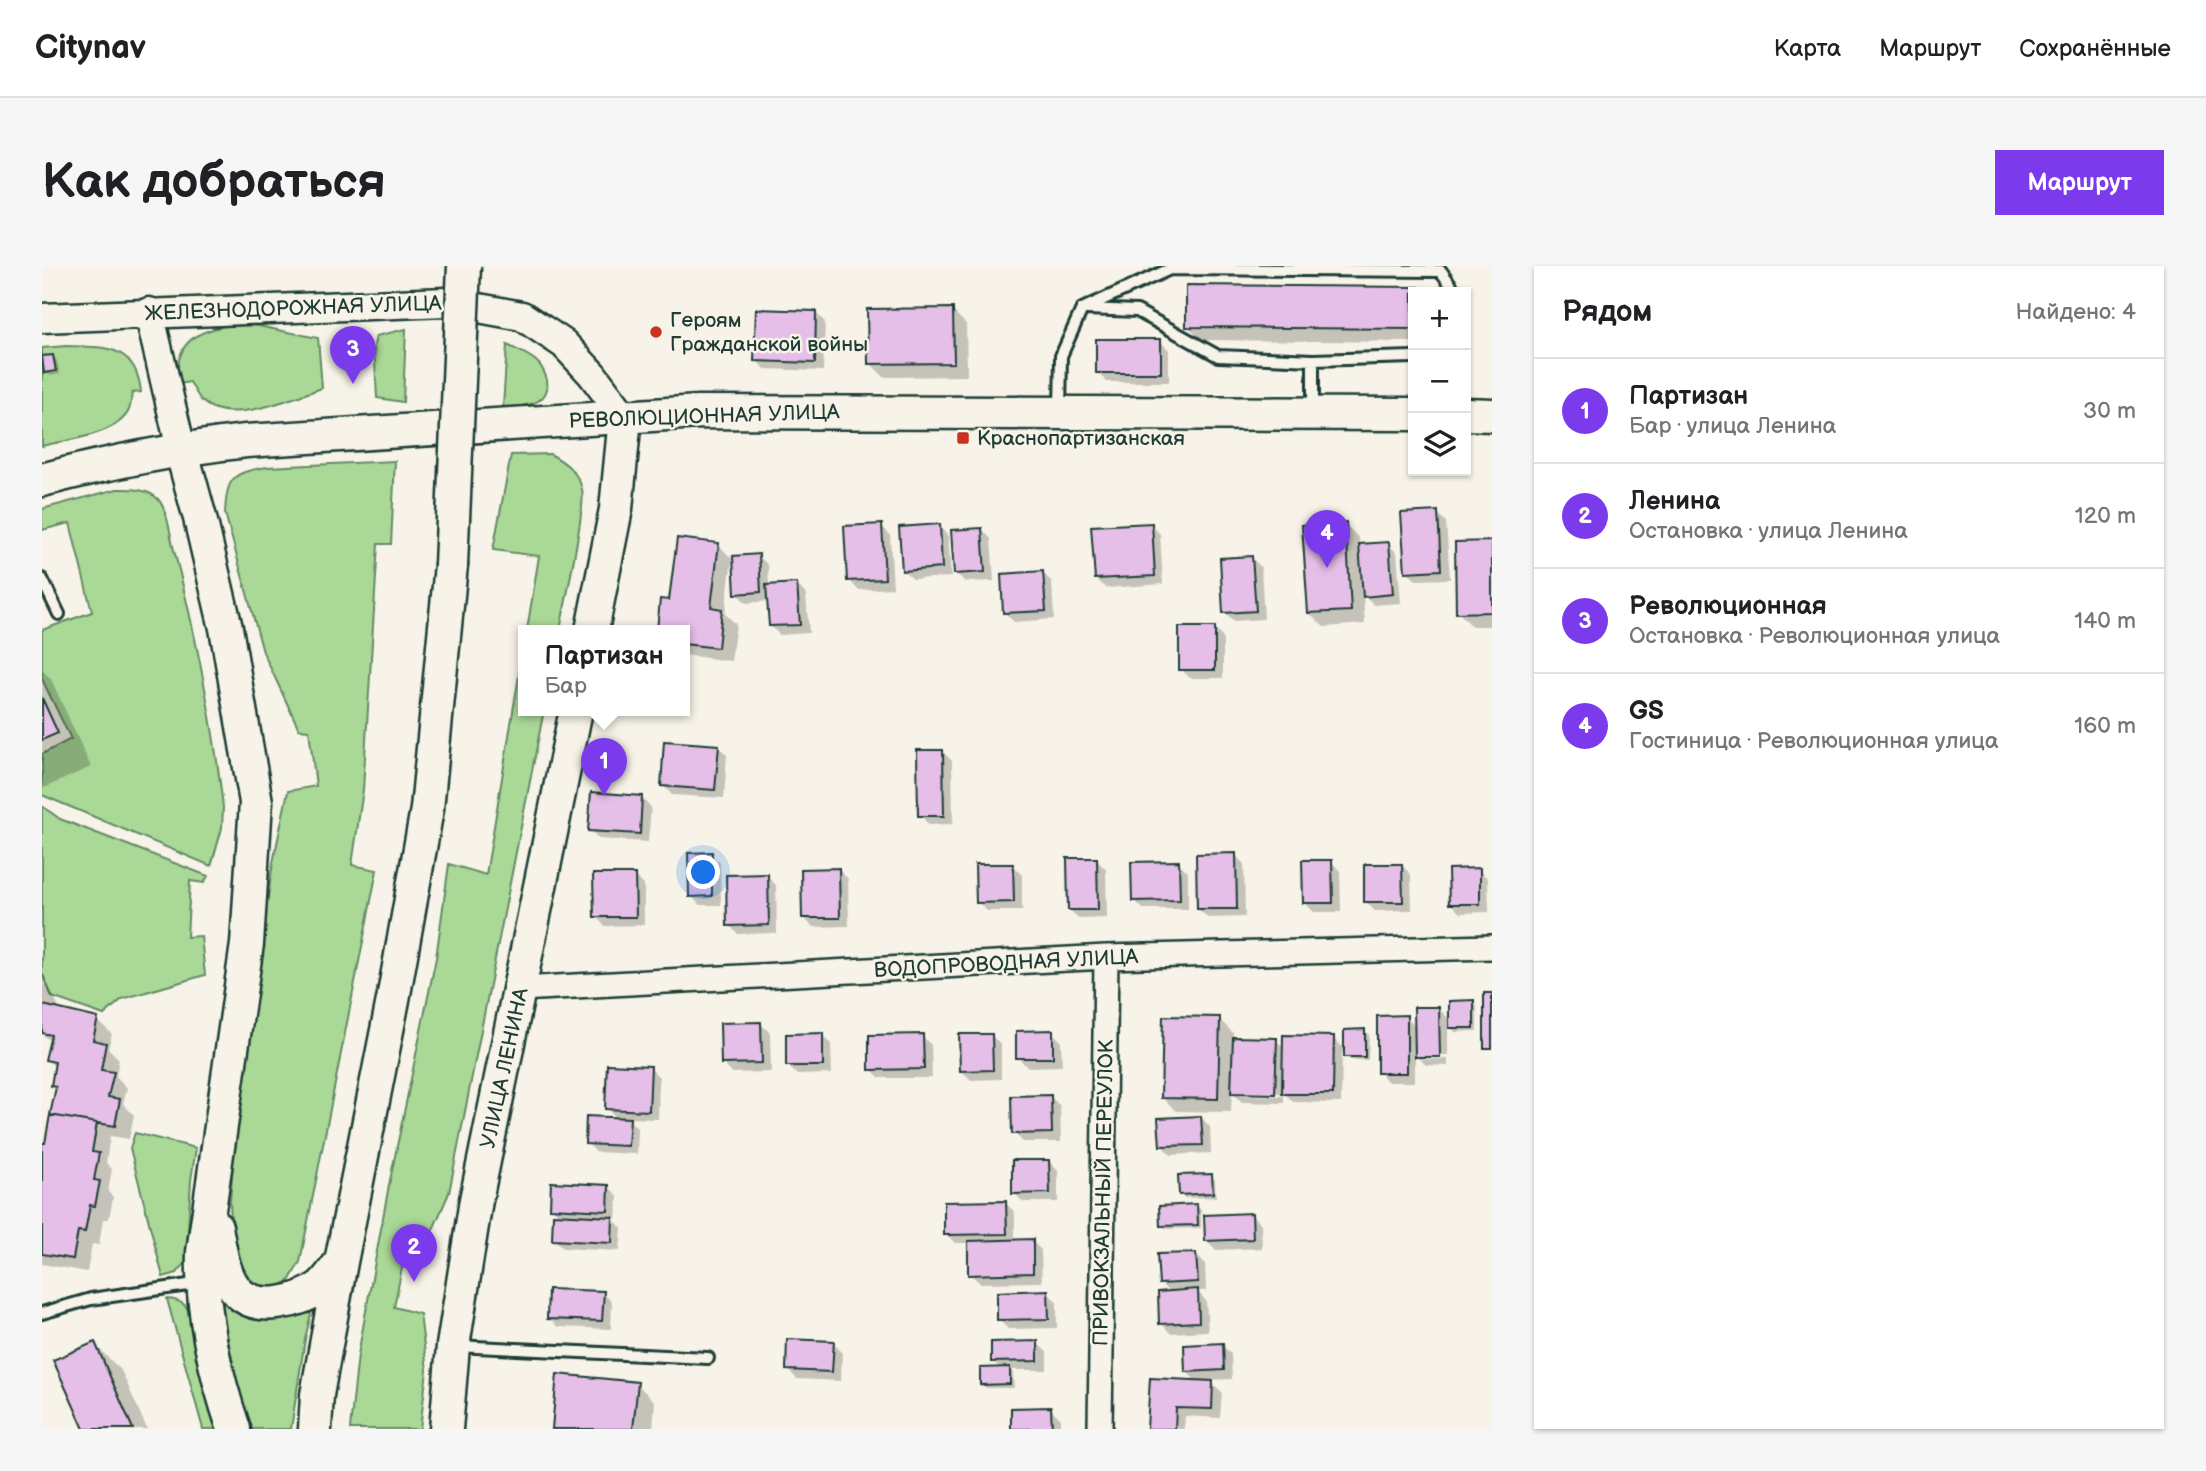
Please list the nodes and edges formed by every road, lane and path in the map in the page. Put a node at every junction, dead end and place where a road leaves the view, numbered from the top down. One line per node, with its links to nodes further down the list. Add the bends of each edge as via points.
1 (464, 266): 24 (main road, bridge, via 451,565 427,809)
2 (1452, 287): 3 (lane, via 1441,271 1170,269)
3 (1082, 309): 7 (lane, via 1137,311 1218,356); 8 (lane, via 1061,356)
4 (149, 312): 5 (street, ЖЕЛЕЗНОДОРОЖНАЯ УЛИЦА); 13 (street, ЖЕЛЕЗНОДОРОЖНАЯ УЛИЦА, via 446,302 522,316 564,344); 14 (street)
5 (42, 318)
6 (1408, 357): 7 (lane)
7 (1313, 360): 9 (lane)
8 (1060, 412): 9 (main road, РЕВОЛЮЦИОННАЯ УЛИЦА); 13 (main road, РЕВОЛЮЦИОННАЯ УЛИЦА, via 699,412)
9 (1313, 412): 10 (main road, РЕВОЛЮЦИОННАЯ УЛИЦА)
10 (1408, 414)
11 (1471, 414): 12 (main road)
12 (1492, 415)
13 (625, 418): 14 (main road, РЕВОЛЮЦИОННАЯ УЛИЦА); 18 (main road, via 616,509)
14 (181, 449): 15 (main road, РЕВОЛЮЦИОННАЯ УЛИЦА); 23 (main road, via 226,628 256,802 247,944)
15 (42, 480)
16 (42, 579): 17 (lane)
17 (59, 614)
18 (593, 625)
19 (575, 716): 22 (main road, УЛИЦА ЛЕНИНА)
20 (1492, 947): 21 (street, ВОДОПРОВОДНАЯ УЛИЦА)
21 (1106, 957): 22 (street, ВОДОПРОВОДНАЯ УЛИЦА); 32 (street, ПРИВОКЗАЛЬНЫЙ ПЕРЕУЛОК)
22 (520, 989): 27 (main road, УЛИЦА ЛЕНИНА, via 476,1200)
23 (210, 1202): 24 (main road, via 224,1268 240,1294 265,1304 297,1300 322,1286); 25 (main road)
24 (341, 1262): 30 (main road)
25 (202, 1283): 26 (lane, via 91,1298); 29 (main road, via 219,1387)
26 (42, 1313)
27 (453, 1346): 28 (lane); 31 (main road, УЛИЦА ЛЕНИНА)
28 (708, 1358)
29 (234, 1429)
30 (315, 1429)
31 (446, 1429)
32 (1100, 1429)

